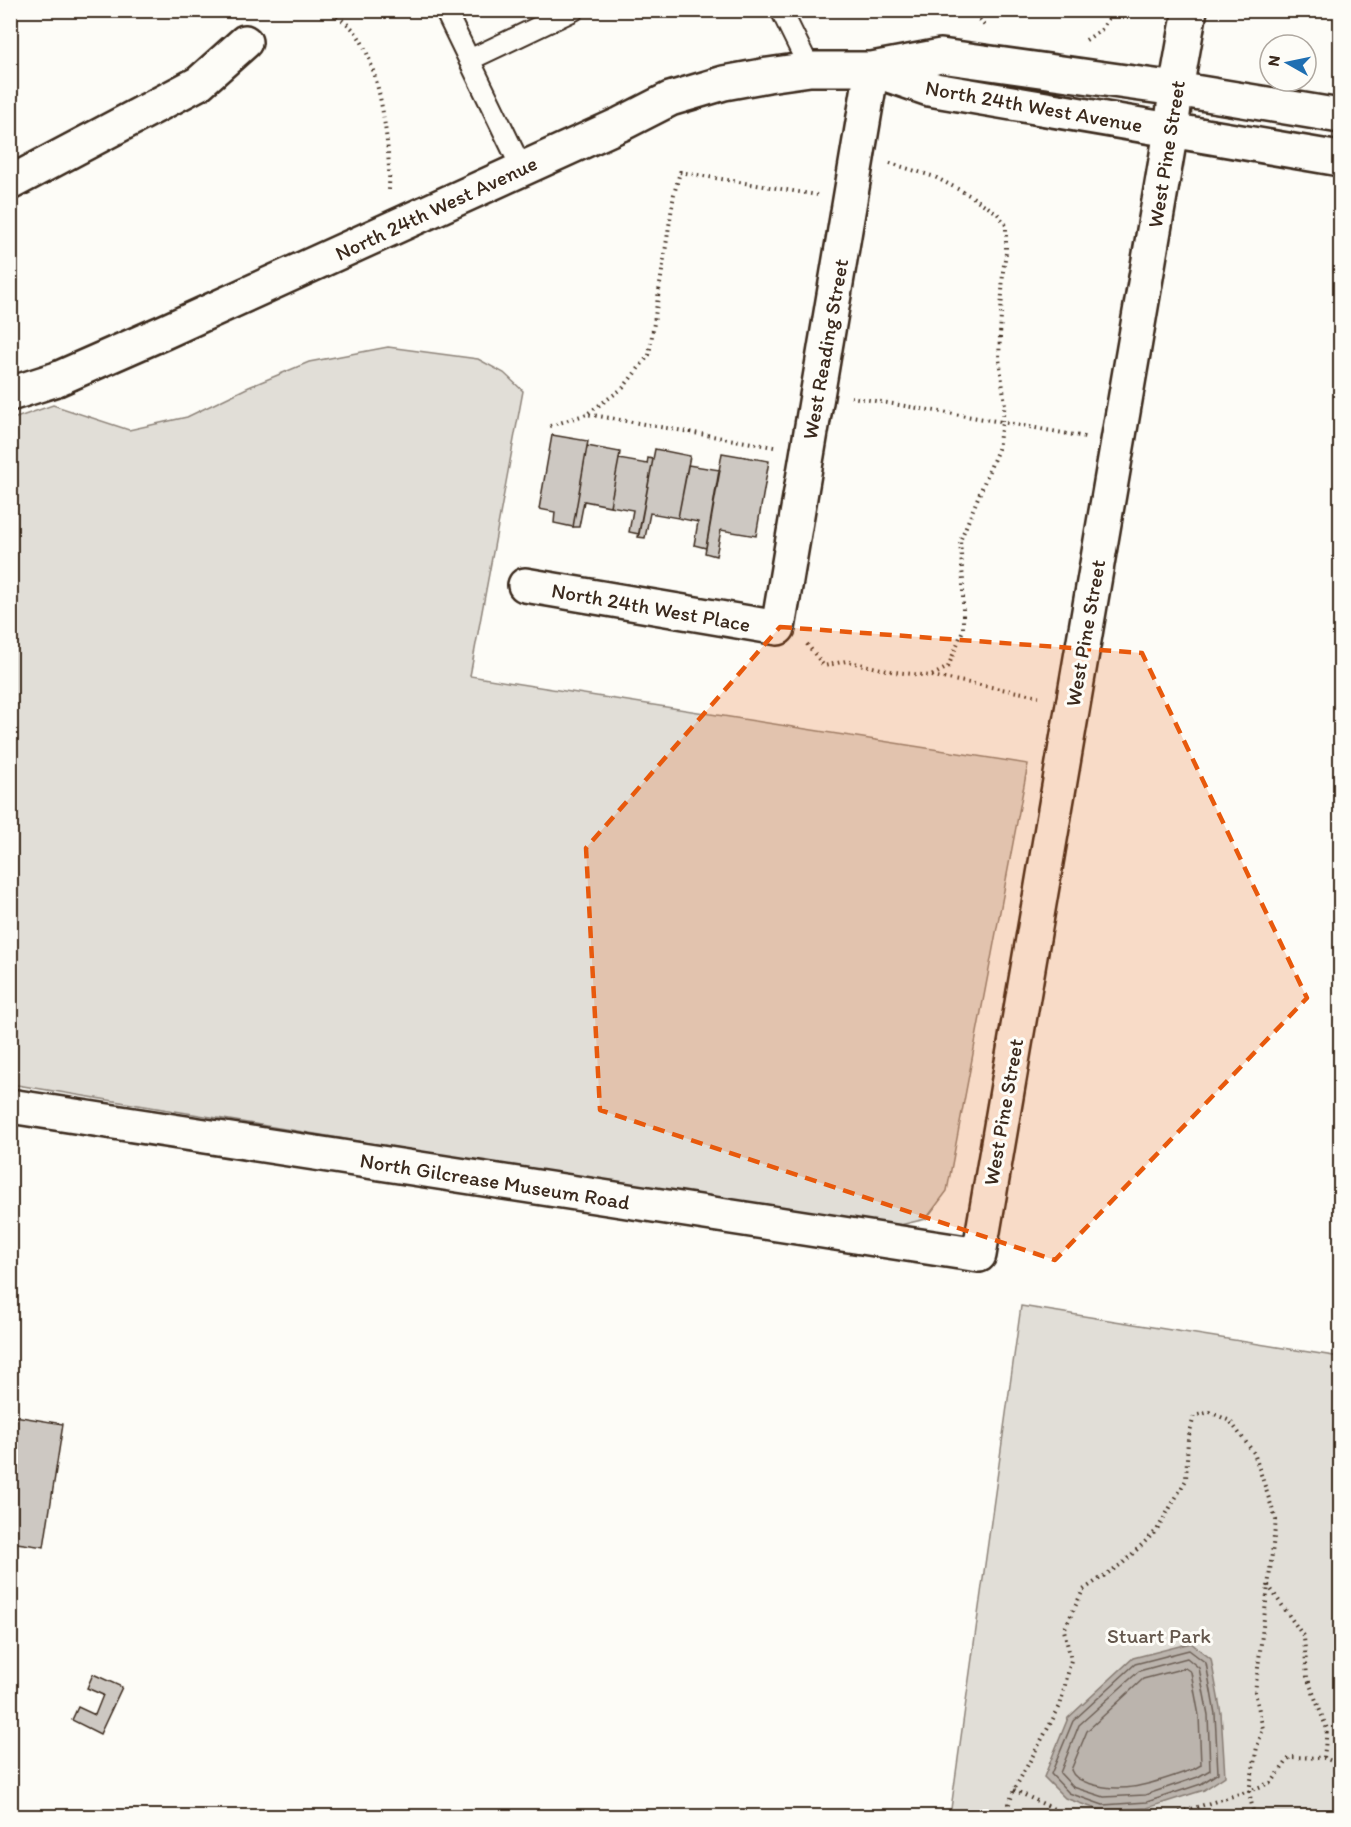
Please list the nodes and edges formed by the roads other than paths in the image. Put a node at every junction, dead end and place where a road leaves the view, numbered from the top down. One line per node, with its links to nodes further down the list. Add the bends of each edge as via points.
1 (445, 10): 6 (lane)
2 (574, 10): 6 (lane)
3 (782, 10): 7 (lane)
4 (1190, 10): 9 (street, West Pine Street)
5 (245, 42): 14 (street, via 198,82)
6 (469, 60): 13 (lane)
7 (810, 69): 8 (street, North 24th West Avenue); 13 (street, North 24th West Avenue, via 724,83 670,99)
8 (872, 69): 9 (street, North 24th West Avenue, via 941,56); 11 (street, North 24th West Avenue, via 929,89); 17 (street, West Reading Street)
9 (1176, 89): 10 (street, North 24th West Avenue); 11 (street, West Pine Street)
10 (1341, 116)
11 (1171, 131): 12 (street, North 24th West Avenue); 19 (street, West Pine Street)
12 (1341, 159)
13 (522, 169): 15 (street, North 24th West Avenue, via 89,365)
14 (10, 183)
15 (10, 394)
16 (525, 585): 17 (street, North 24th West Place)
17 (778, 628)
18 (10, 1106): 19 (street, North Gilcrease Museum Road)
19 (979, 1255)

